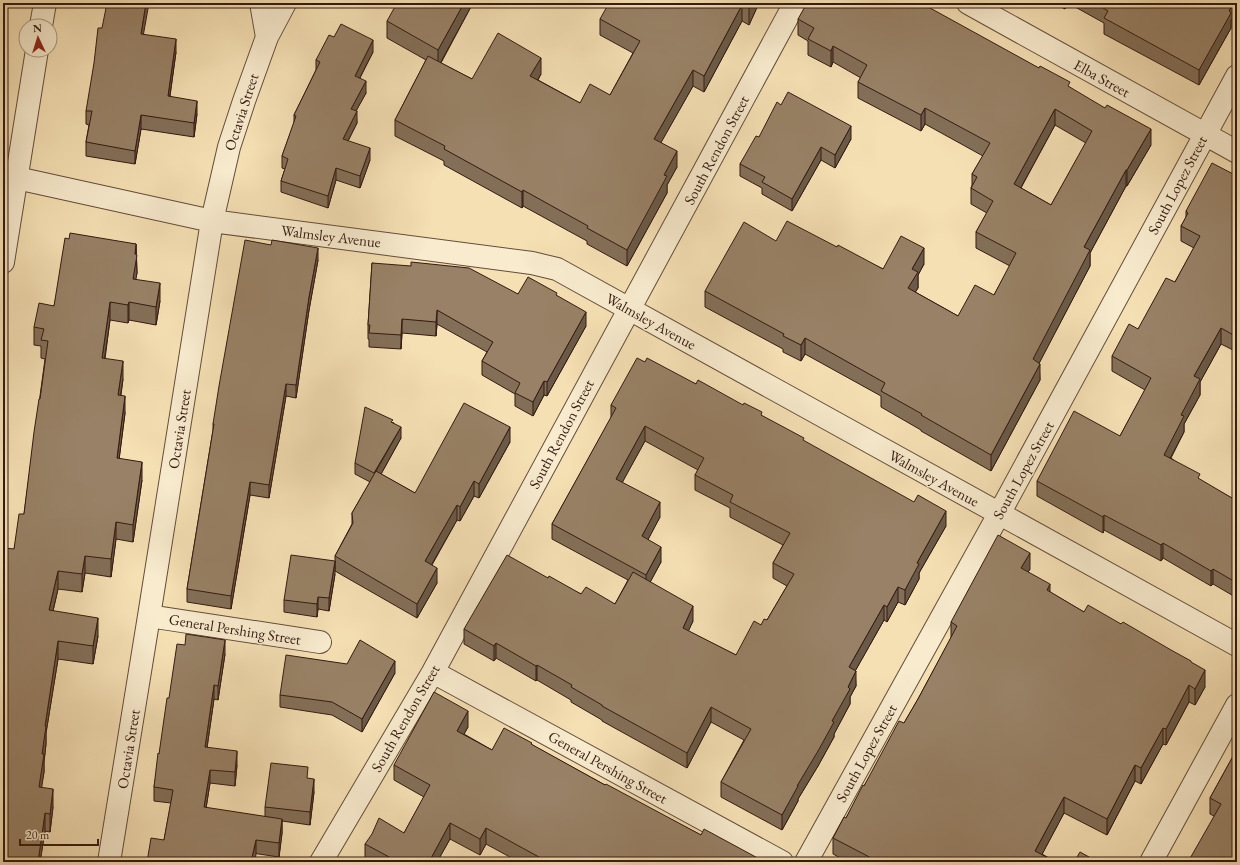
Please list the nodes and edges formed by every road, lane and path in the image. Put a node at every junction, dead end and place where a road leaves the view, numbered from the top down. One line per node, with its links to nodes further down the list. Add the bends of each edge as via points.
1 (45, 3): 6 (street)
2 (261, 3): 7 (street)
3 (285, 3): 7 (street, Octavia Street)
4 (795, 3): 15 (street, South Rendon Street)
5 (968, 3): 10 (street, Elba Street)
6 (42, 18)
7 (268, 37): 13 (street, Octavia Street, via 229,147)
8 (35, 58): 12 (street)
9 (1237, 76): 10 (street, South Lopez Street)
10 (1205, 134): 11 (street, Elba Street); 16 (street, South Lopez Street)
11 (1237, 152)
12 (10, 177): 13 (street, Walmsley Avenue); 14 (street)
13 (212, 221): 15 (street, Walmsley Avenue, via 532,263 557,269); 17 (street, Octavia Street)
14 (3, 262)
15 (630, 308): 16 (street, Walmsley Avenue); 20 (street, South Rendon Street)
16 (999, 514): 19 (street, Walmsley Avenue); 25 (street, South Lopez Street)
17 (149, 616): 18 (street, General Pershing Street); 22 (street, Octavia Street)
18 (320, 642)
19 (1237, 645)
20 (433, 672): 23 (street, South Rendon Street); 24 (street, General Pershing Street)
21 (1237, 705): 26 (street)
22 (109, 862)
23 (321, 862)
24 (782, 862)
25 (806, 862)
26 (1151, 862)

